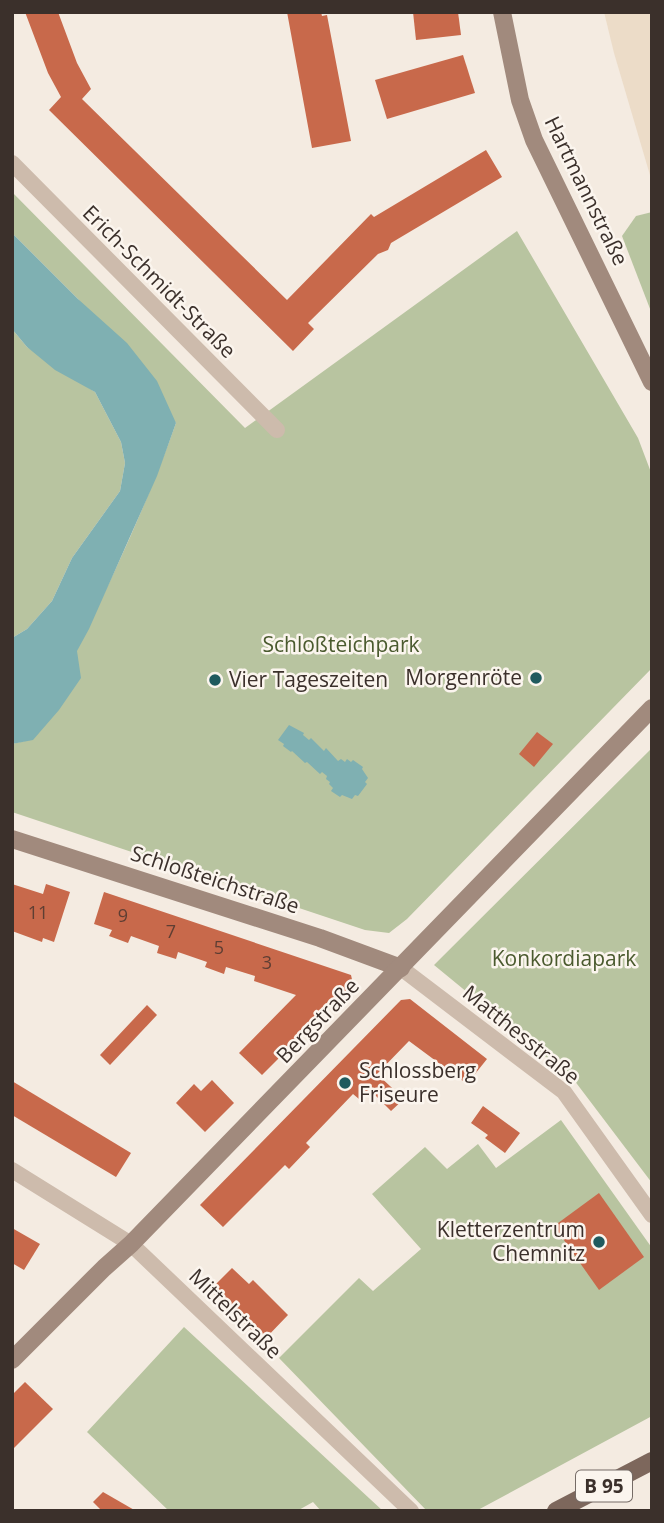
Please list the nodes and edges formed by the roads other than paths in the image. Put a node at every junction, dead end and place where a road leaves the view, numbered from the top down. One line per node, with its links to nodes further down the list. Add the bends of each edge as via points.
1 (502, 12): 3 (main road, Hartmannstraße, via 520,100 534,139)
2 (12, 163): 4 (street, Erich-Schmidt-Straße)
3 (652, 382)
4 (277, 430)
5 (652, 708): 7 (main road, Bergstraße)
6 (12, 839): 7 (main road, Schloßteichstraße)
7 (401, 968): 9 (street, Matthesstraße, via 564,1093); 10 (main road, Bergstraße)
8 (12, 1170): 10 (street, Mittelstraße)
9 (652, 1215)
10 (131, 1244): 11 (main road, Bergstraße); 13 (street, Mittelstraße)
11 (12, 1360)
12 (652, 1461): 14 (main road, B 95)
13 (411, 1511)
14 (556, 1511)

